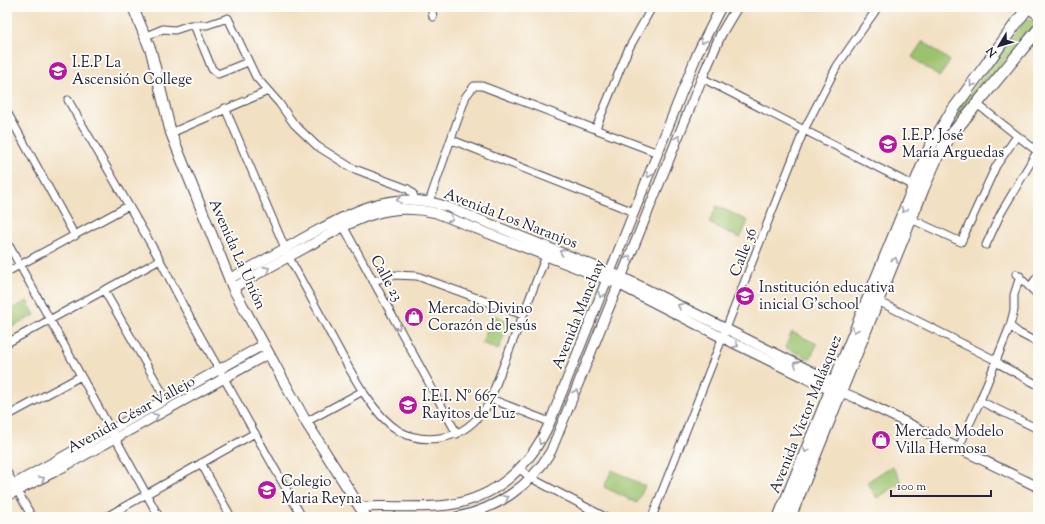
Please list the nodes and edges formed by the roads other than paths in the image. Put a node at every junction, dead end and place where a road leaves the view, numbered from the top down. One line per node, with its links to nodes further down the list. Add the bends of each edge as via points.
1 (133, 7): 12 (main road, Avenida La Unión)
2 (431, 7): 9 (street)
3 (652, 7): 20 (street, via 628,50)
4 (721, 7): 26 (street, Avenida Manchay, one-way to 26, via 702,42)
5 (737, 7): 14 (street, Avenida Manchay, via 721,34)
6 (878, 7): 21 (street, Calle 36, via 837,66)
7 (1028, 7): 8 (street); 27 (main road, Avenida Victor Malásquez, one-way to 27, via 943,124 930,147)
8 (1038, 15)
9 (433, 17)
10 (194, 26): 12 (street, via 176,30 163,29); 13 (street, via 207,25 228,18); 13 (street, via 212,69 218,74)
11 (1038, 30): 17 (main road, Avenida Victor Malásquez)
12 (146, 36): 22 (main road, Avenida La Unión)
13 (248, 62): 15 (street)
14 (702, 78): 21 (street); 44 (street, Avenida Manchay, one-way to 14)
15 (268, 91): 18 (street); 28 (street, via 294,124 317,146 352,168 408,189)
16 (68, 100): 30 (street)
17 (977, 104): 23 (street); 32 (main road, Avenida Victor Malásquez, via 938,155)
18 (225, 108): 22 (street); 37 (street)
19 (7, 112): 34 (street)
20 (596, 128): 24 (street, via 474,86 466,96); 26 (street)
21 (804, 130): 27 (street); 54 (street, Calle 36)
22 (171, 133): 46 (main road, Avenida La Unión)
23 (1016, 136): 25 (street); 32 (street, via 996,166 960,242)
24 (452, 140): 29 (street); 31 (street)
25 (1038, 151): 36 (street, via 1001,213)
26 (658, 153): 31 (street, Avenida Manchay, one-way to 31)
27 (914, 186): 65 (main road, Avenida Victor Malásquez, one-way to 65)
28 (415, 200): 29 (street, Avenida Los Naranjos); 33 (street, Avenida Los Naranjos, one-way to 33, via 377,203 359,209)
29 (429, 202): 42 (street, Avenida Los Naranjos, one-way to 29, via 448,207)
30 (128, 206): 34 (street); 39 (street)
31 (634, 212): 42 (street, Avenida Manchay)
32 (911, 219): 50 (main road, Avenida Victor Malásquez, one-way to 32)
33 (341, 222): 37 (street, Avenida Los Naranjos); 38 (street, Avenida Los Naranjos, one-way to 38, via 399,208 417,209 446,216); 45 (street, Calle 23)
34 (75, 236): 40 (street)
35 (7, 242): 40 (street)
36 (986, 245)
37 (287, 253): 46 (street, Avenida Los Naranjos); 66 (street)
38 (546, 256): 42 (street, Avenida Los Naranjos); 51 (street)
39 (160, 260): 48 (street); 61 (street)
40 (20, 266): 41 (street); 52 (street)
41 (7, 272)
42 (608, 276): 44 (street, Avenida Los Naranjos); 72 (street, Avenida Manchay, one-way to 72)
43 (1038, 276): 47 (street)
44 (620, 280): 54 (street, Avenida Los Naranjos, one-way to 44); 55 (street, Avenida Los Naranjos); 82 (street, Avenida Manchay, one-way to 44, via 547,459 555,443)
45 (373, 281): 51 (street, via 394,275 417,276); 76 (street, Calle 23, one-way to 76)
46 (231, 283): 58 (main road, Avenida La Unión)
47 (1030, 287): 49 (street); 53 (street, via 1018,275)
48 (104, 290): 52 (street); 67 (street)
49 (1038, 295)
50 (878, 301): 60 (street); 65 (main road, Avenida Victor Malásquez)
51 (523, 315): 68 (street)
52 (50, 320): 56 (street); 62 (street)
53 (1010, 326): 57 (street); 60 (street)
54 (726, 329): 55 (street, Calle 36); 65 (street, Avenida Los Naranjos, one-way to 54)
55 (723, 338): 65 (street, Avenida Los Naranjos, one-way to 65); 98 (street, Calle 36)
56 (7, 343)
57 (1038, 343)
58 (263, 345): 59 (main road, Avenida La Unión); 61 (street, Avenida César Vallejo)
59 (268, 354): 63 (street, Avenida César Vallejo); 71 (main road, Avenida La Unión)
60 (995, 360): 64 (street); 69 (street)
61 (220, 369): 63 (street); 67 (street, Avenida César Vallejo)
62 (81, 376): 70 (street); 73 (street)
63 (225, 379): 75 (street); 77 (street, Avenida César Vallejo, one-way to 63)
64 (1038, 384)
65 (835, 388): 78 (street, Avenida Los Naranjos); 99 (main road, Avenida Victor Malásquez, one-way to 99); 100 (main road, Avenida Victor Malásquez)
66 (363, 391): 71 (street); 76 (street, via 387,421 401,432 426,439)
67 (166, 399): 73 (street, Avenida César Vallejo)
68 (491, 399): 72 (street); 76 (street, via 468,428)
69 (980, 401): 74 (street); 78 (street)
70 (7, 416)
71 (306, 422): 87 (main road, Avenida La Unión)
72 (550, 422): 80 (street, Avenida Manchay, one-way to 80, via 537,449)
73 (111, 430): 77 (street); 84 (street, Avenida César Vallejo)
74 (1038, 430)
75 (255, 433): 79 (street); 93 (street)
76 (457, 434)
77 (116, 438): 84 (street, Avenida César Vallejo, one-way to 77); 85 (street)
78 (959, 447): 83 (street, Avenida Los Naranjos)
79 (201, 464): 85 (street); 92 (street)
80 (520, 469): 82 (street); 87 (street, Avenida Manchay, via 495,488 457,503 440,506)
81 (7, 472): 84 (street)
82 (531, 478): 88 (street); 95 (street, Avenida Manchay, one-way to 82, via 496,503)
83 (1038, 487)
84 (13, 488): 86 (street, Avenida César Vallejo); 89 (street)
85 (146, 494): 90 (street); 91 (street)
86 (7, 496)
87 (360, 507): 94 (main road, Avenida La Unión)
88 (592, 510): 96 (street); 97 (street)
89 (32, 517)
90 (106, 517)
91 (159, 517)
92 (231, 517)
93 (302, 517)
94 (366, 517)
95 (457, 517)
96 (584, 517)
97 (605, 517)
98 (652, 517)
99 (779, 517)
100 (790, 517)

